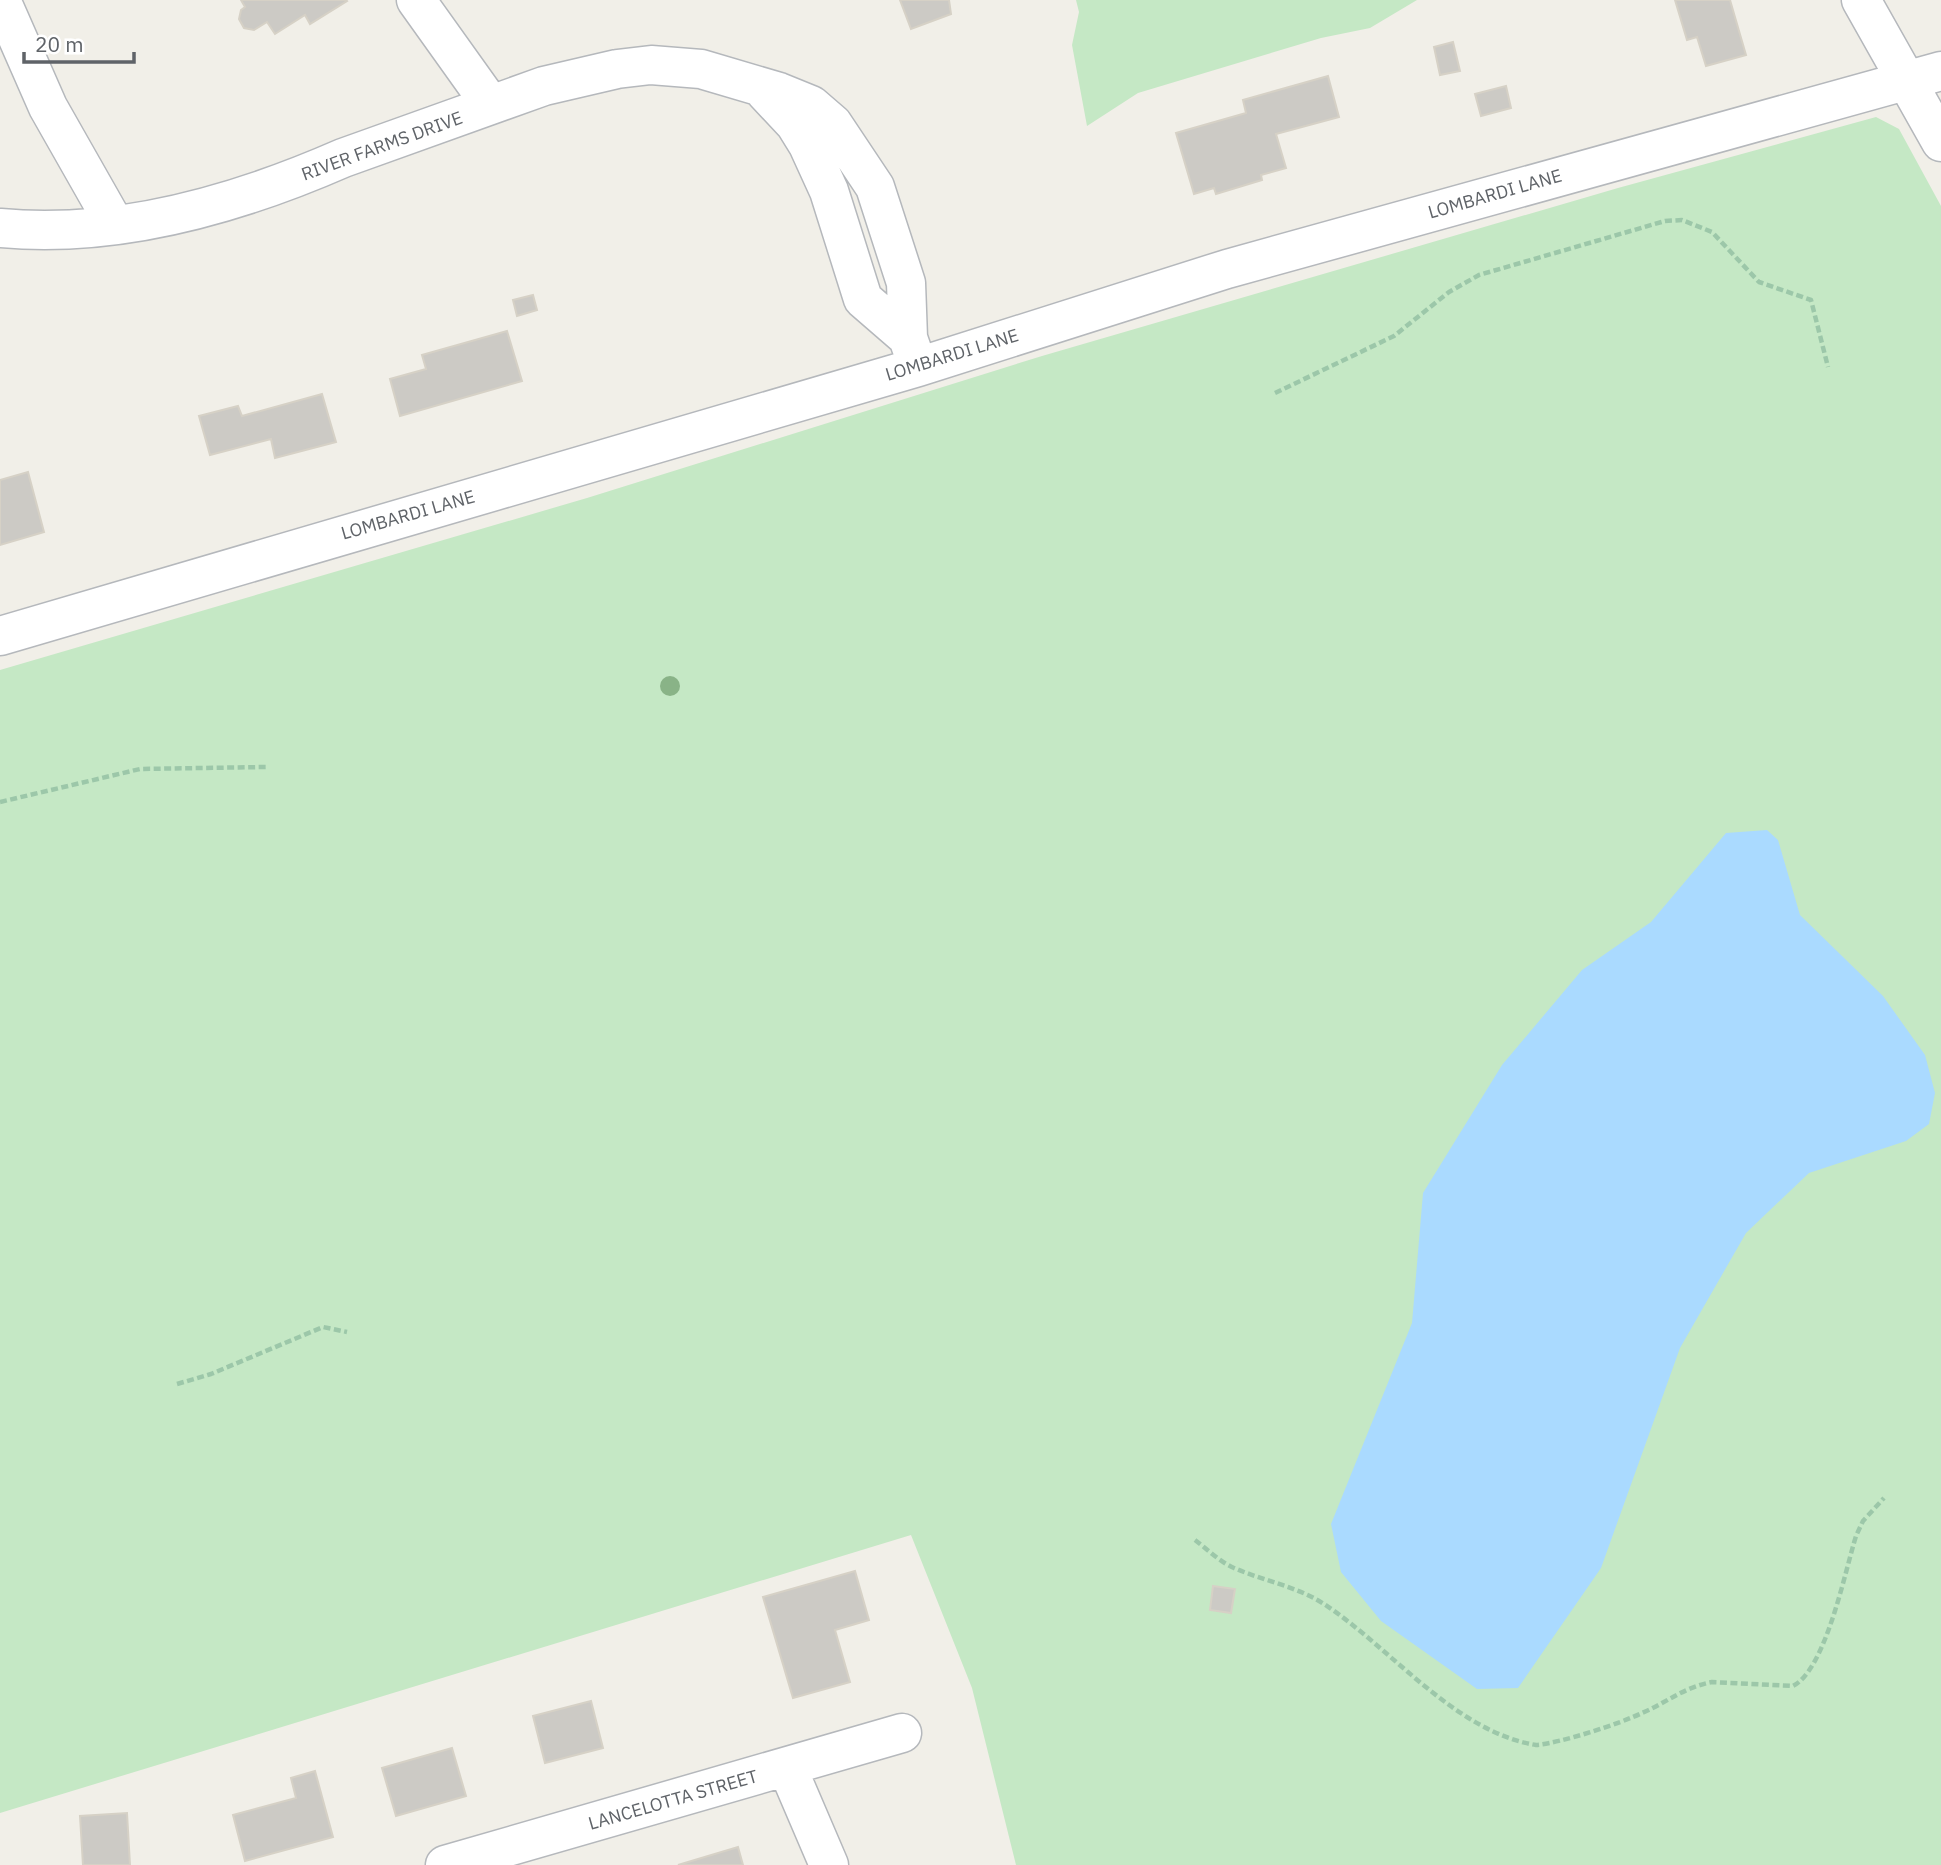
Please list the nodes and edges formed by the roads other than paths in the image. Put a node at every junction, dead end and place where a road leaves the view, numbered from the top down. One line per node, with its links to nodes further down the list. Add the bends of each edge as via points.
1 (1, 0): 7 (street, via 48,107)
2 (1861, 0): 4 (street)
3 (429, 6): 5 (street)
4 (1923, 76): 6 (street); 9 (street, LOMBARDI LANE)
5 (491, 106): 7 (street, RIVER FARMS DRIVE, via 223,201); 9 (street, RIVER FARMS DRIVE, via 583,75 651,65 701,69 811,106 834,124 875,187 906,283)
6 (1938, 130)
7 (115, 225): 8 (street, RIVER FARMS DRIVE, via 40,231)
8 (0, 228)
9 (913, 353): 10 (street, LOMBARDI LANE)
10 (0, 636)
11 (902, 1733): 12 (street, LANCELOTTA STREET)
12 (787, 1767): 13 (street, LANCELOTTA STREET); 14 (street)
13 (444, 1865)
14 (829, 1865)

